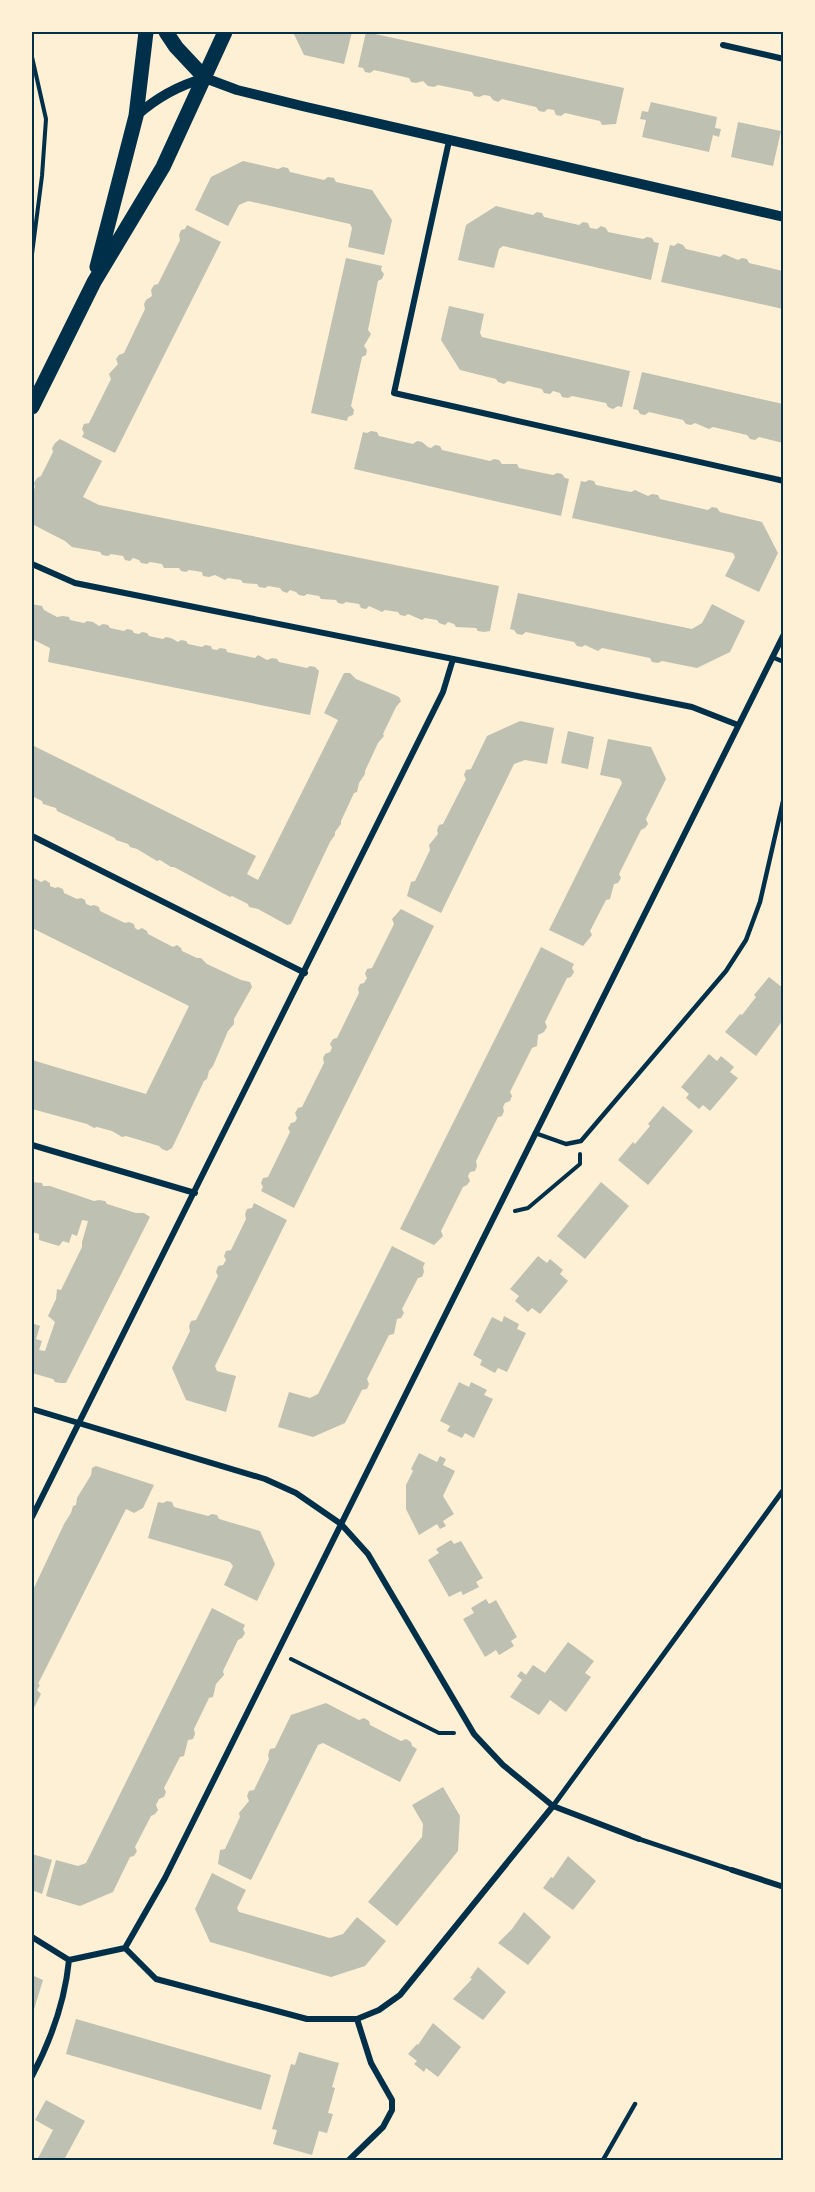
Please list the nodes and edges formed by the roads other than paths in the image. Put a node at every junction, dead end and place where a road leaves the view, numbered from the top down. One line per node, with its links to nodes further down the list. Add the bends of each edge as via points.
1 (146, 32): 7 (main road)
2 (166, 32): 6 (main road)
3 (225, 32): 6 (main road)
4 (723, 45): 5 (street)
5 (783, 59)
6 (205, 78): 7 (street, via 149,104); 8 (street, via 248,93); 10 (main road, via 163,167)
7 (136, 116): 10 (main road)
8 (448, 141): 9 (street); 12 (street, via 394,393)
9 (783, 217)
10 (94, 282): 11 (main road)
11 (32, 407)
12 (783, 481)
13 (32, 564): 16 (street, via 75,583)
14 (783, 634): 15 (street)
15 (772, 657): 17 (lane); 18 (street)
16 (453, 659): 18 (street, via 692,707); 21 (street, via 443,692)
17 (783, 662)
18 (738, 725): 22 (street)
19 (783, 797): 22 (lane, via 760,902 746,940 726,971 581,1142 566,1143)
20 (32, 836): 21 (street)
21 (305, 973): 24 (street)
22 (535, 1133): 29 (street)
23 (32, 1145): 24 (street)
24 (195, 1193): 26 (street)
25 (32, 1409): 26 (street)
26 (80, 1423): 28 (street); 29 (street, via 265,1479 296,1493)
27 (783, 1489): 30 (street)
28 (32, 1517)
29 (341, 1524): 30 (street, via 368,1554 474,1734 503,1765); 35 (street, via 165,1878)
30 (553, 1806): 31 (street); 37 (street, via 400,1995)
31 (639, 1839): 32 (street)
32 (732, 1870): 33 (street)
33 (783, 1887)
34 (32, 1937): 36 (street)
35 (125, 1948): 36 (street); 37 (street, via 156,1979 307,2019)
36 (69, 1960): 38 (street, via 67,1982 47,2048)
37 (357, 2019): 40 (street, via 371,2063 392,2100 392,2110 383,2127)
38 (32, 2076)
39 (634, 2104): 41 (lane)
40 (349, 2160)
41 (603, 2160)

